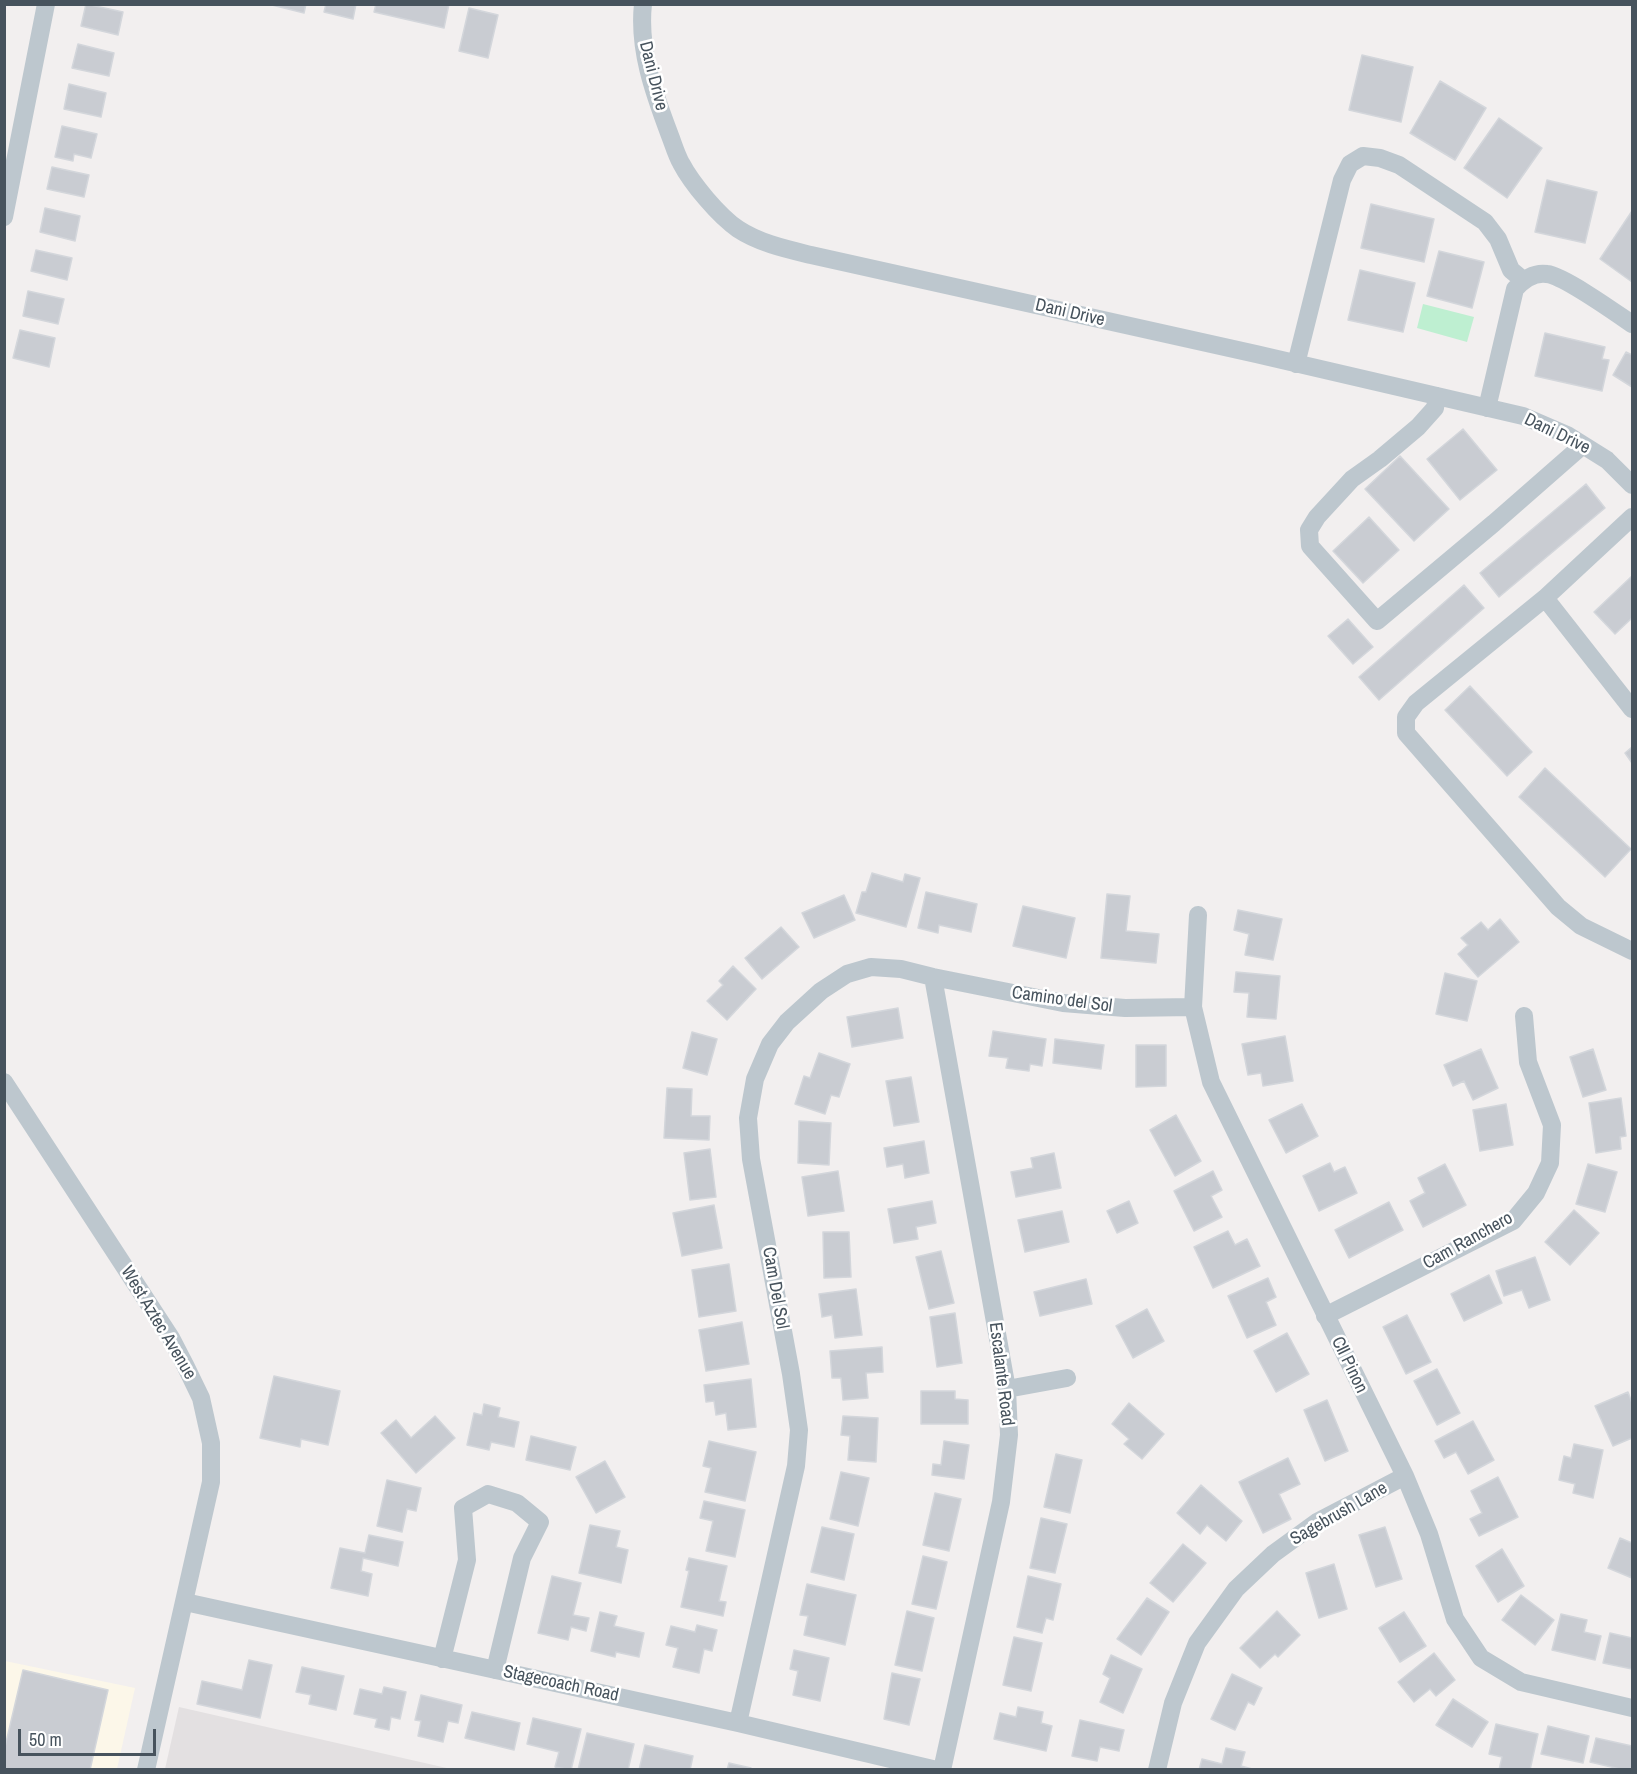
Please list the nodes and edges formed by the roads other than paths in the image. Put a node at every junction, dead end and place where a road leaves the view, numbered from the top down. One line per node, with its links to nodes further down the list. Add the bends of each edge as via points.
1 (46, 4): 3 (street)
2 (643, 4): 6 (street, Dani Drive, via 645,55 656,99 681,163 710,204 738,229 772,245 811,255)
3 (4, 216)
4 (1523, 280): 5 (street, via 1536,274 1562,279); 6 (street, via 1510,270 1498,239 1485,222 1399,165 1363,156 1350,164 1342,180); 8 (street, via 1515,289)
5 (1632, 324)
6 (1296, 364): 7 (street, Dani Drive)
7 (1437, 396): 8 (street, Dani Drive); 9 (street, via 1435,408 1418,427 1352,479 1309,530 1310,546 1377,621)
8 (1487, 408): 9 (street, Dani Drive, via 1523,416)
9 (1583, 445): 10 (street, Dani Drive, via 1607,460)
10 (1632, 484)
11 (1632, 518): 12 (street)
12 (1545, 598): 13 (street); 15 (street, via 1416,703 1406,717 1406,733 1558,908 1581,926)
13 (1632, 709)
14 (1198, 915): 17 (street, Cll Pinon)
15 (1632, 951)
16 (933, 977): 17 (street, Camino del Sol, via 1063,1003 1125,1008); 22 (street, Escalante Road); 28 (street, Cam Del Sol, via 871,967 847,974 787,1022 770,1044 755,1080 748,1118 752,1159 799,1430 796,1466)
17 (1192, 1007): 20 (street, Cll Pinon, via 1210,1082)
18 (1524, 1016): 20 (street, Cam Ranchero, via 1528,1062 1552,1125 1550,1163 1536,1193 1513,1221)
19 (4, 1082): 24 (street, West Aztec Avenue, via 171,1338 201,1398 211,1443 211,1482)
20 (1325, 1316): 23 (street, Cll Pinon)
21 (1067, 1378): 22 (street)
22 (1007, 1389): 30 (street, Escalante Road, via 1009,1435 1001,1502)
23 (1405, 1476): 27 (street, Cll Pinon, via 1429,1533 1455,1619 1481,1658 1521,1682); 31 (street, Sagebrush Lane, via 1317,1522 1273,1554 1236,1589 1197,1643 1173,1703)
24 (185, 1602): 25 (street, Stagecoach Road); 29 (street, West Aztec Avenue)
25 (442, 1659): 26 (street, Stagecoach Road); 26 (street, via 467,1560 463,1508 488,1494 517,1503 540,1522 522,1558)
26 (495, 1670): 28 (street, Stagecoach Road)
27 (1632, 1708)
28 (738, 1723): 30 (street, Stagecoach Road)
29 (146, 1770)
30 (940, 1770)
31 (1157, 1770)

